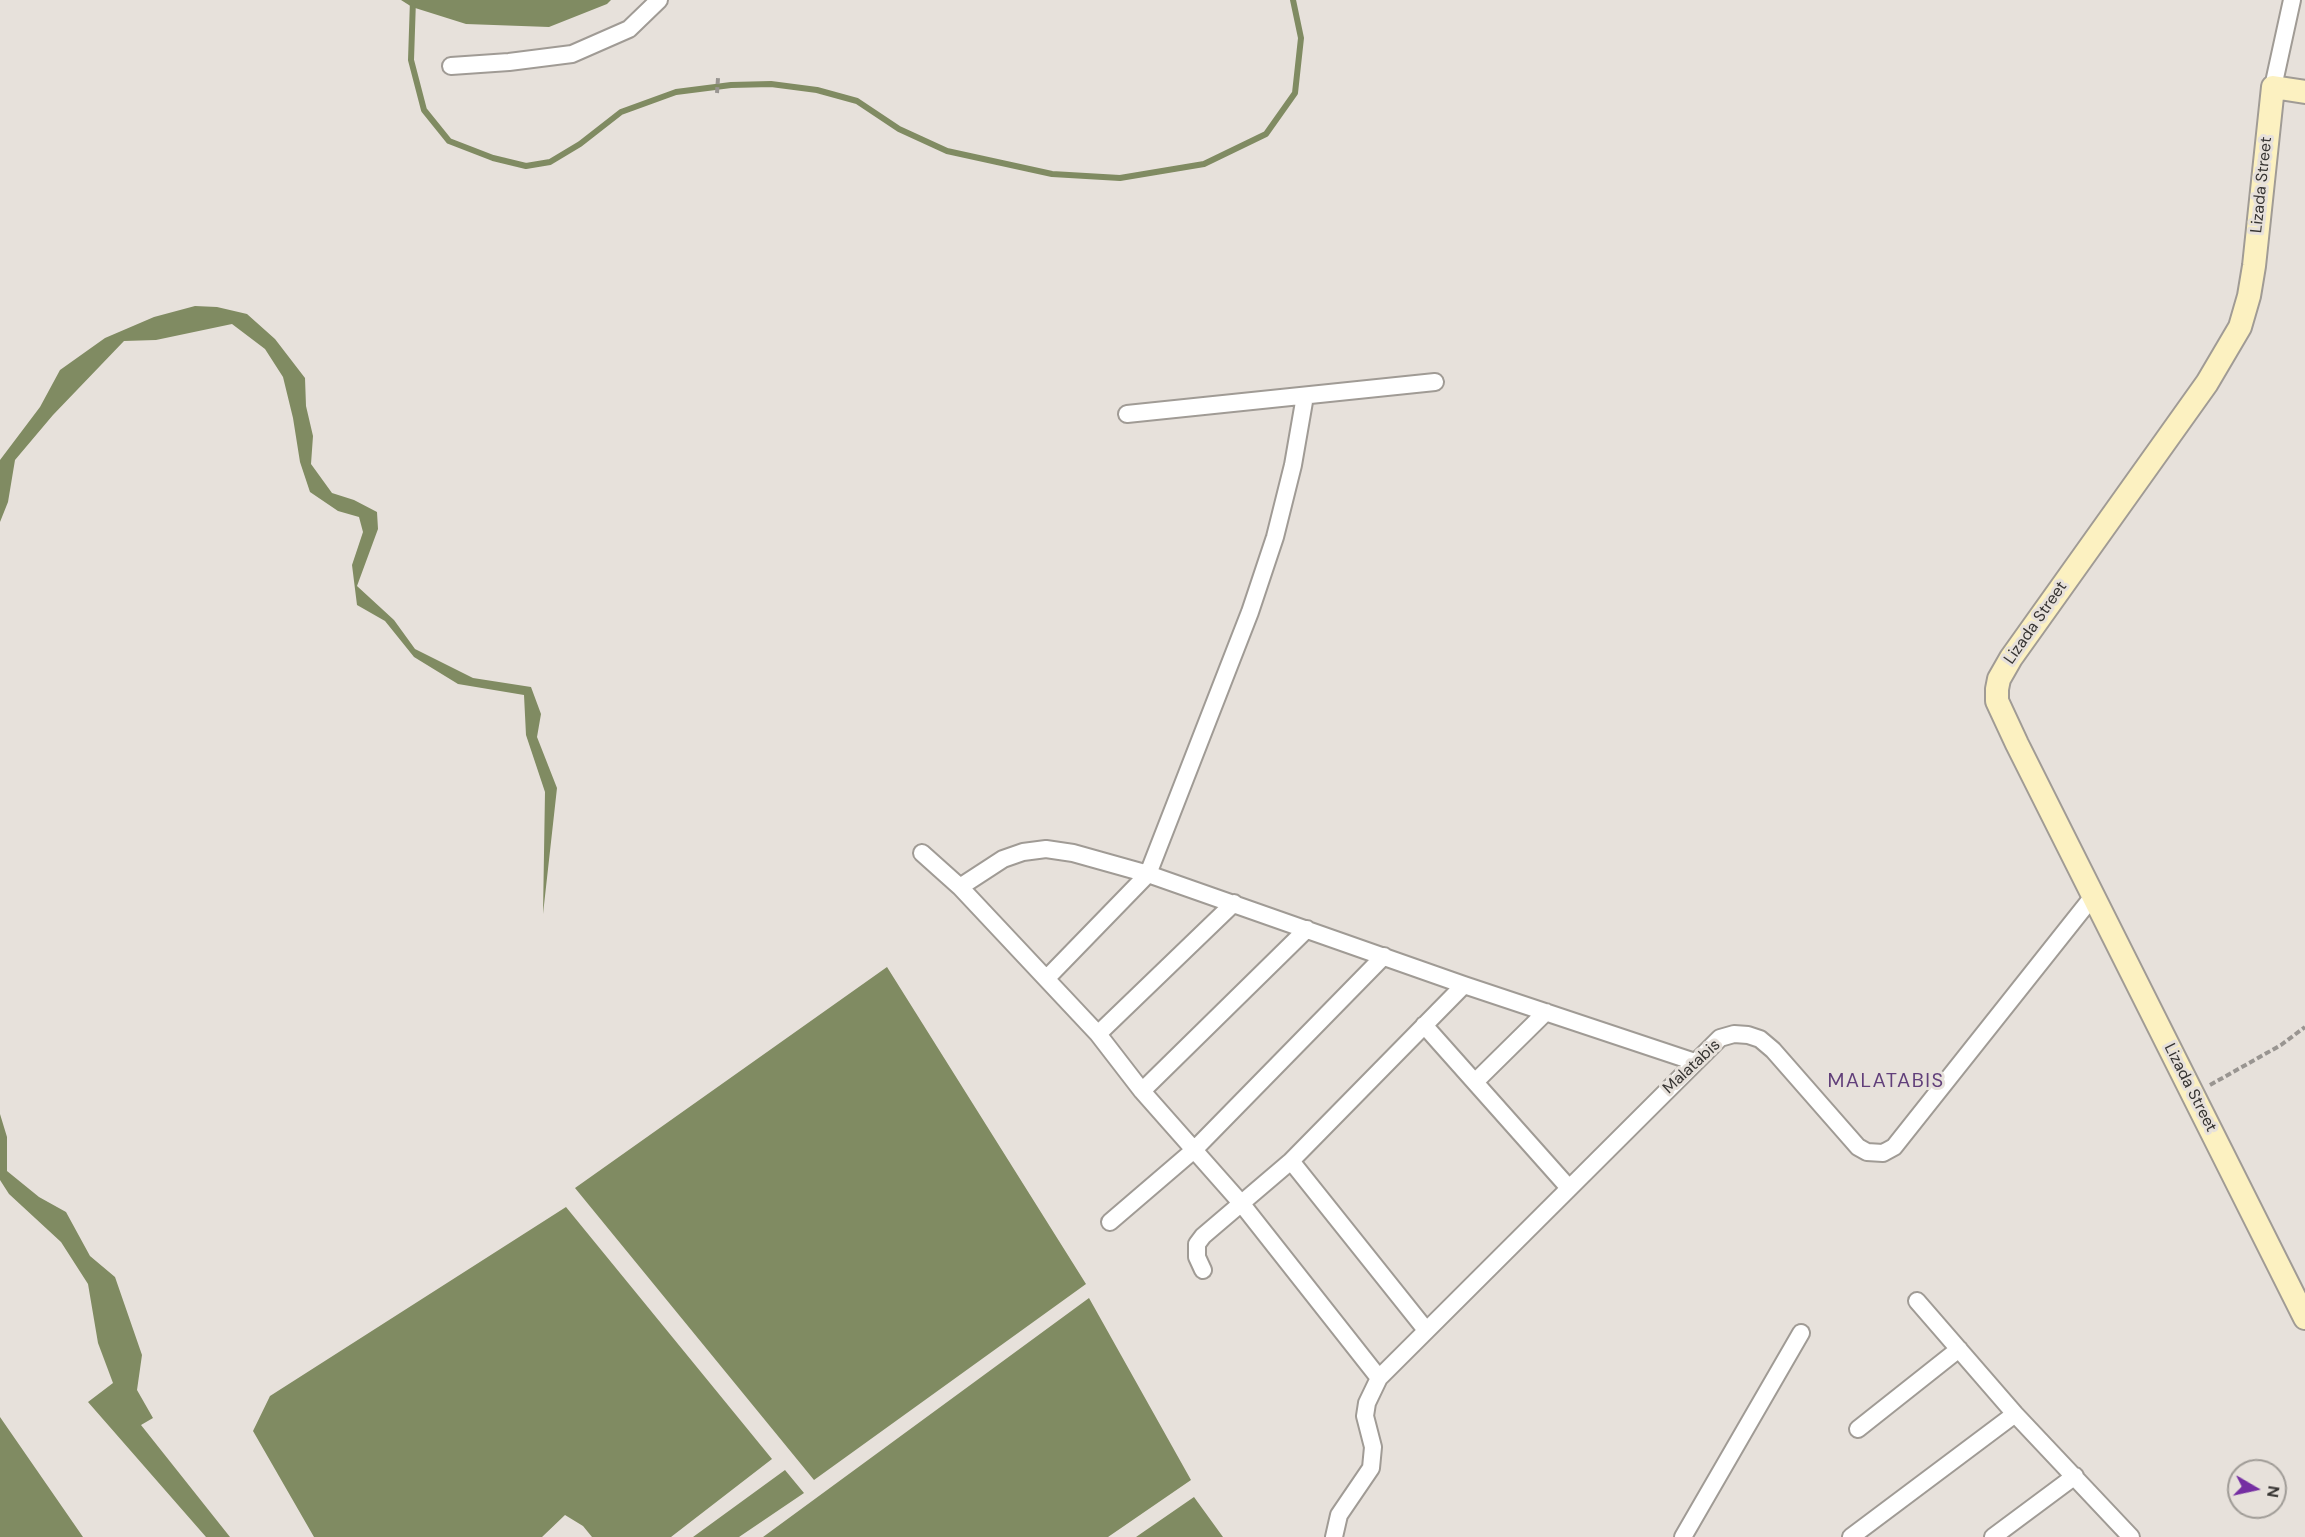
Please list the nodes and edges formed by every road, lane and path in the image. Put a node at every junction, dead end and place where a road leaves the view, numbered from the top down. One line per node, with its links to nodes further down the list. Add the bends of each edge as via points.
1 (659, 0): 3 (street, via 629,29 572,54)
2 (2292, 0): 5 (street)
3 (451, 66)
4 (718, 78): 7 (path)
5 (2273, 87): 6 (street); 14 (street, Lizada Street, via 2254,267 2240,327 2207,383 1999,679 1997,701)
6 (2305, 92)
7 (717, 93)
8 (1435, 382): 9 (street)
9 (1305, 396): 10 (street); 12 (street, via 1275,537 1250,612)
10 (1127, 414)
11 (922, 852): 13 (street)
12 (1148, 874): 13 (street, via 1046,849 1003,859); 15 (street); 18 (street)
13 (960, 887): 18 (street)
14 (2094, 895): 24 (street, Malatabis, via 1894,1147 1883,1152 1867,1152 1858,1147 1760,1039 1734,1034 1720,1038); 27 (street, Lizada Street)
15 (1233, 903): 16 (street); 23 (street)
16 (1307, 929): 17 (street); 26 (street)
17 (1384, 956): 19 (street); 28 (street)
18 (1047, 978): 23 (street)
19 (1464, 984): 20 (street); 21 (street)
20 (1546, 1012): 24 (street); 25 (street)
21 (1424, 1025): 25 (street); 29 (street)
22 (2305, 1027): 27 (path, via 2281,1045)
23 (1098, 1034): 26 (street)
24 (1695, 1062): 30 (street, Malatabis)
25 (1475, 1082): 30 (street)
26 (1142, 1091): 28 (street)
27 (2193, 1094): 35 (street, Lizada Street)
28 (1194, 1150): 31 (street); 32 (street)
29 (1291, 1161): 31 (street); 36 (street)
30 (1569, 1188): 36 (street, Malatabis)
31 (1241, 1203): 33 (street, via 1197,1244); 39 (street)
32 (1110, 1222)
33 (1203, 1270)
34 (1917, 1301): 38 (street)
35 (2305, 1318)
36 (1426, 1330): 39 (street, Malatabis)
37 (1801, 1333): 44 (street)
38 (1959, 1349): 40 (street); 41 (street)
39 (1379, 1378): 43 (street, via 1365,1416 1373,1447 1371,1468 1340,1515)
40 (2015, 1414): 42 (street); 45 (street)
41 (1858, 1430)
42 (2075, 1476): 46 (street); 47 (street)
43 (1334, 1537)
44 (1683, 1537)
45 (1851, 1537)
46 (1994, 1537)
47 (2130, 1537)

